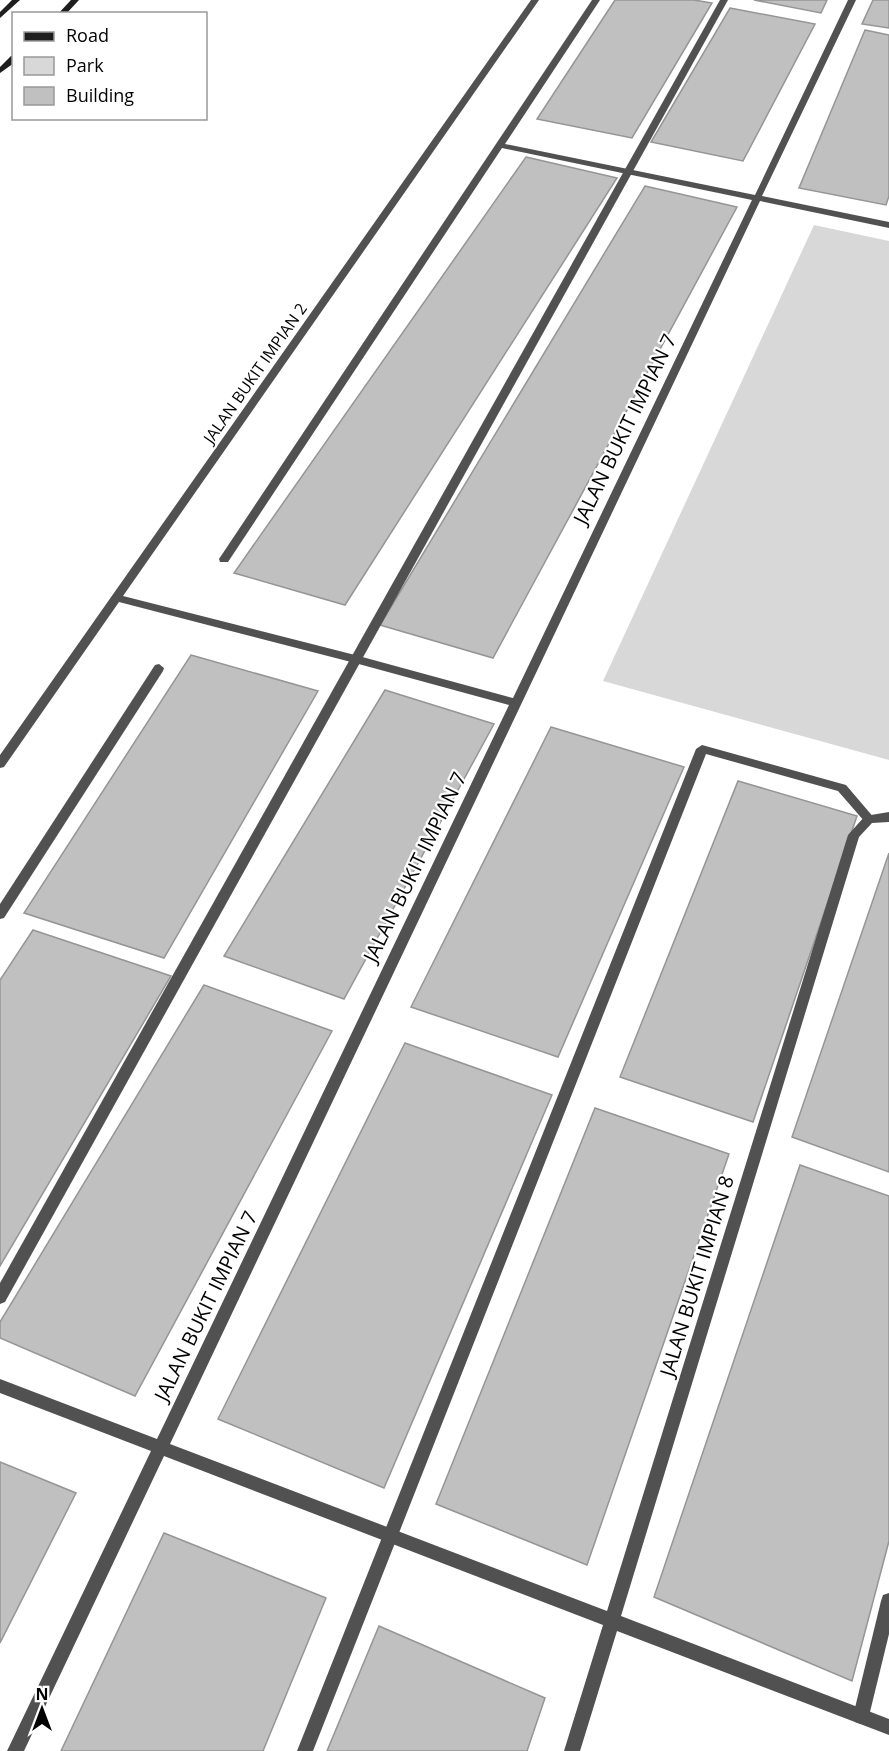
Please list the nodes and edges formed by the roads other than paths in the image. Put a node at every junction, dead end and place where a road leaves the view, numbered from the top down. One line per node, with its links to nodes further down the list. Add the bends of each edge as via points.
1 (16, 0): 8 (main road)
2 (75, 0): 7 (main road)
3 (535, 0): 16 (street, JALAN BUKIT IMPIAN 2)
4 (596, 0): 11 (street)
5 (724, 0): 12 (street)
6 (852, 0): 13 (street, JALAN BUKIT IMPIAN 7)
7 (63, 12)
8 (0, 16)
9 (12, 60): 10 (main road)
10 (0, 71)
11 (500, 145): 12 (street); 15 (street)
12 (627, 171): 13 (street); 17 (street)
13 (757, 198): 14 (street); 19 (street, JALAN BUKIT IMPIAN 7)
14 (889, 225)
15 (224, 559)
16 (117, 598): 17 (street); 20 (street, JALAN BUKIT IMPIAN 2)
17 (355, 659): 19 (street); 24 (street)
18 (159, 668): 23 (street)
19 (516, 703): 26 (street, JALAN BUKIT IMPIAN 7)
20 (0, 764)
21 (889, 817): 22 (street)
22 (869, 819): 27 (street, via 842,788 702,749); 29 (street, JALAN BUKIT IMPIAN 8, via 854,834)
23 (0, 914)
24 (0, 1297)
25 (0, 1386): 26 (street)
26 (160, 1448): 27 (street); 32 (street, JALAN BUKIT IMPIAN 7)
27 (389, 1536): 29 (street); 33 (street)
28 (889, 1601): 30 (street)
29 (612, 1621): 30 (street); 34 (street, JALAN BUKIT IMPIAN 8)
30 (861, 1716): 31 (street)
31 (889, 1727)
32 (15, 1751)
33 (305, 1751)
34 (572, 1751)

